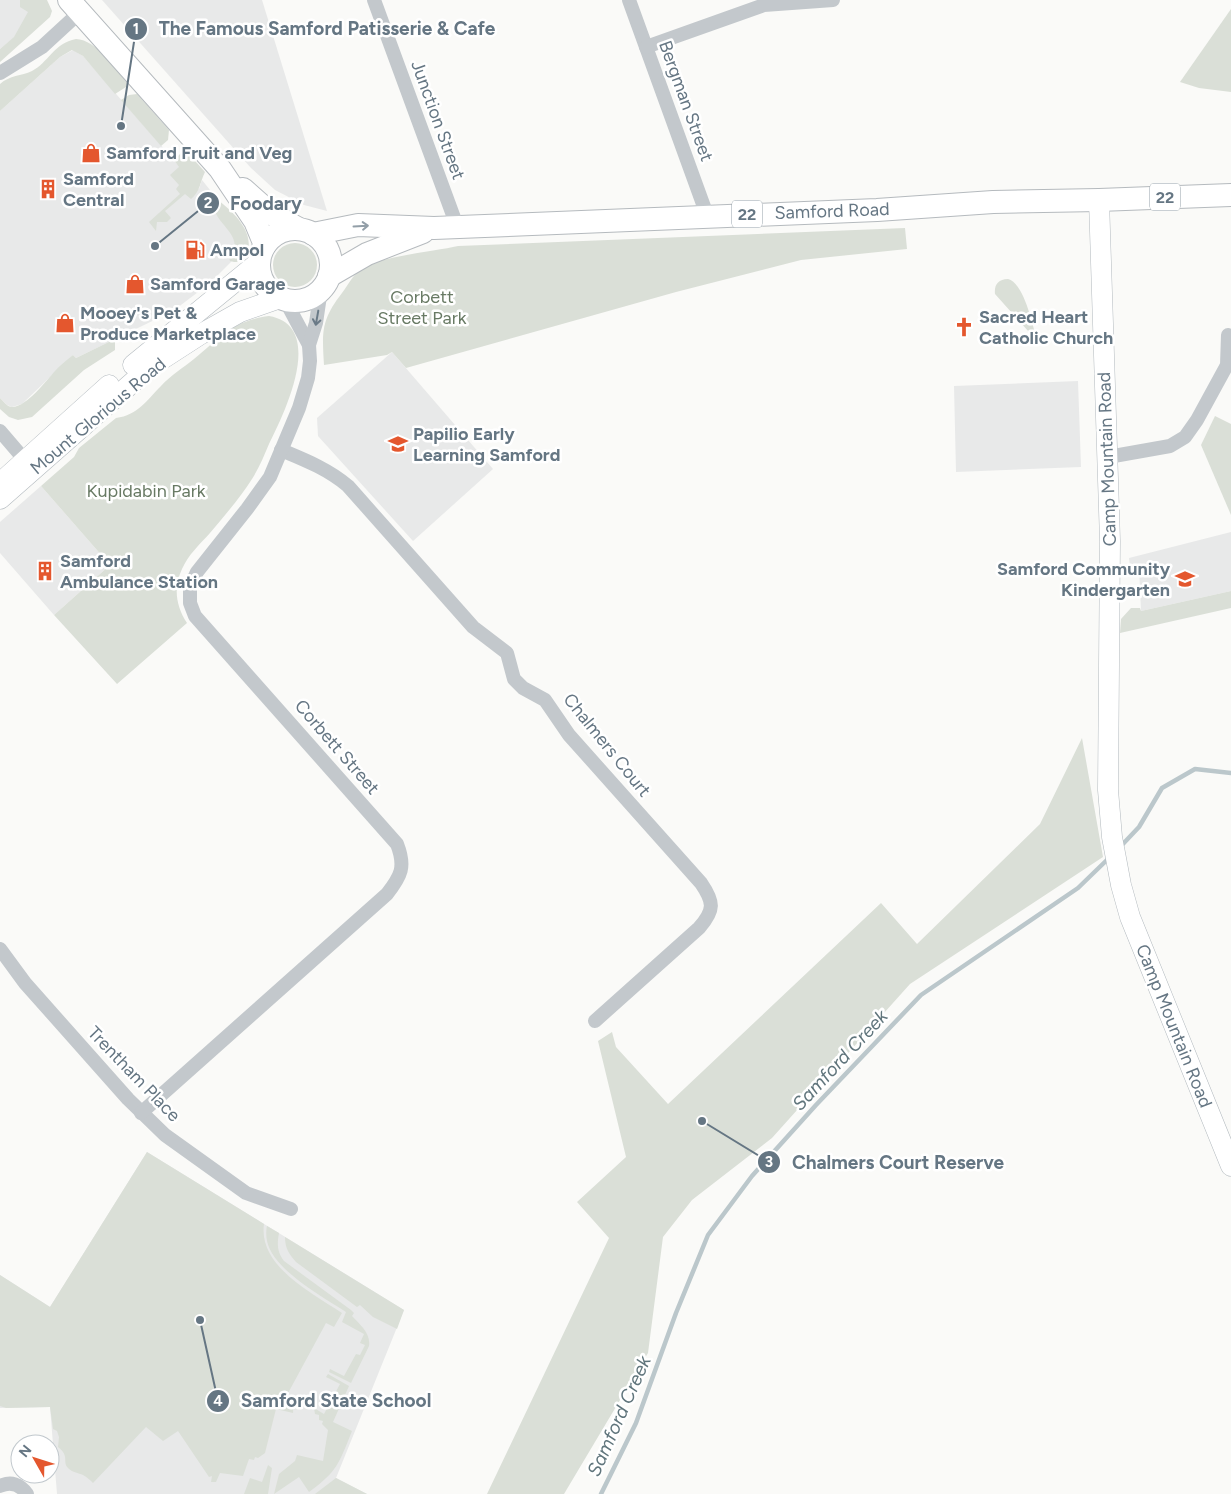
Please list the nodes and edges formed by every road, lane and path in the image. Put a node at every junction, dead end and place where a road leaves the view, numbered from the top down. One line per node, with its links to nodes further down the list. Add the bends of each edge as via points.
1 (374, 0): 11 (street, Junction Street)
2 (629, 0): 5 (street, Bergman Street)
3 (833, 0): 5 (street, via 764,5)
4 (74, 6): 6 (street, via 42,47); 7 (main road)
5 (646, 47): 10 (street, Bergman Street)
6 (0, 73)
7 (220, 169): 13 (main road, via 270,213); 14 (main road, via 255,221)
8 (1231, 195): 9 (main road, Samford Road / 22)
9 (1099, 200): 10 (main road, Samford Road / 22); 23 (street, Camp Mountain Road)
10 (708, 216): 11 (main road, Samford Road / 22)
11 (457, 226): 12 (main road, Samford Road / 22)
12 (434, 228): 13 (main road, Samford Road / 22, one-way to 12, via 358,225); 15 (main road, Samford Road / 22, via 367,254)
13 (306, 232): 14 (main road, via 280,232); 15 (main road, via 322,242 328,252 331,264)
14 (262, 253): 16 (main road, via 260,273 264,283); 17 (street, Mount Glorious Road)
15 (325, 282): 16 (main road, 22, via 305,300); 20 (street, Corbett Street, one-way to 20)
16 (282, 299): 18 (street, Mount Glorious Road); 20 (street)
17 (206, 305): 18 (street); 24 (street, Mount Glorious Road, via 116,379)
18 (234, 316): 24 (street, Mount Glorious Road, via 150,367)
19 (1228, 335): 23 (street, via 1227,365 1185,437 1170,446)
20 (310, 345): 22 (street, Corbett Street, via 308,378)
21 (0, 431): 24 (street)
22 (281, 450): 28 (street, Chalmers Court, via 316,464 348,486 473,627 507,653 514,679 523,688 546,700 569,735 710,896 710,914 699,928); 29 (street, Corbett Street, via 270,477 197,572 190,587 190,603 196,616 397,844 402,856 402,870 387,894)
23 (1108, 457): 30 (street, Camp Mountain Road, via 1108,790 1112,838 1130,917)
24 (29, 465): 25 (street, Mount Glorious Road); 26 (street, Mount Glorious Road)
25 (0, 483)
26 (0, 499)
27 (0, 949): 29 (street, Trentham Place, via 26,983)
28 (595, 1021)
29 (142, 1113): 31 (street, Trentham Place, via 165,1135 246,1193)
30 (1231, 1166)
31 (291, 1209)
32 (0, 1486): 33 (street, via 15,1484)
33 (27, 1494)

